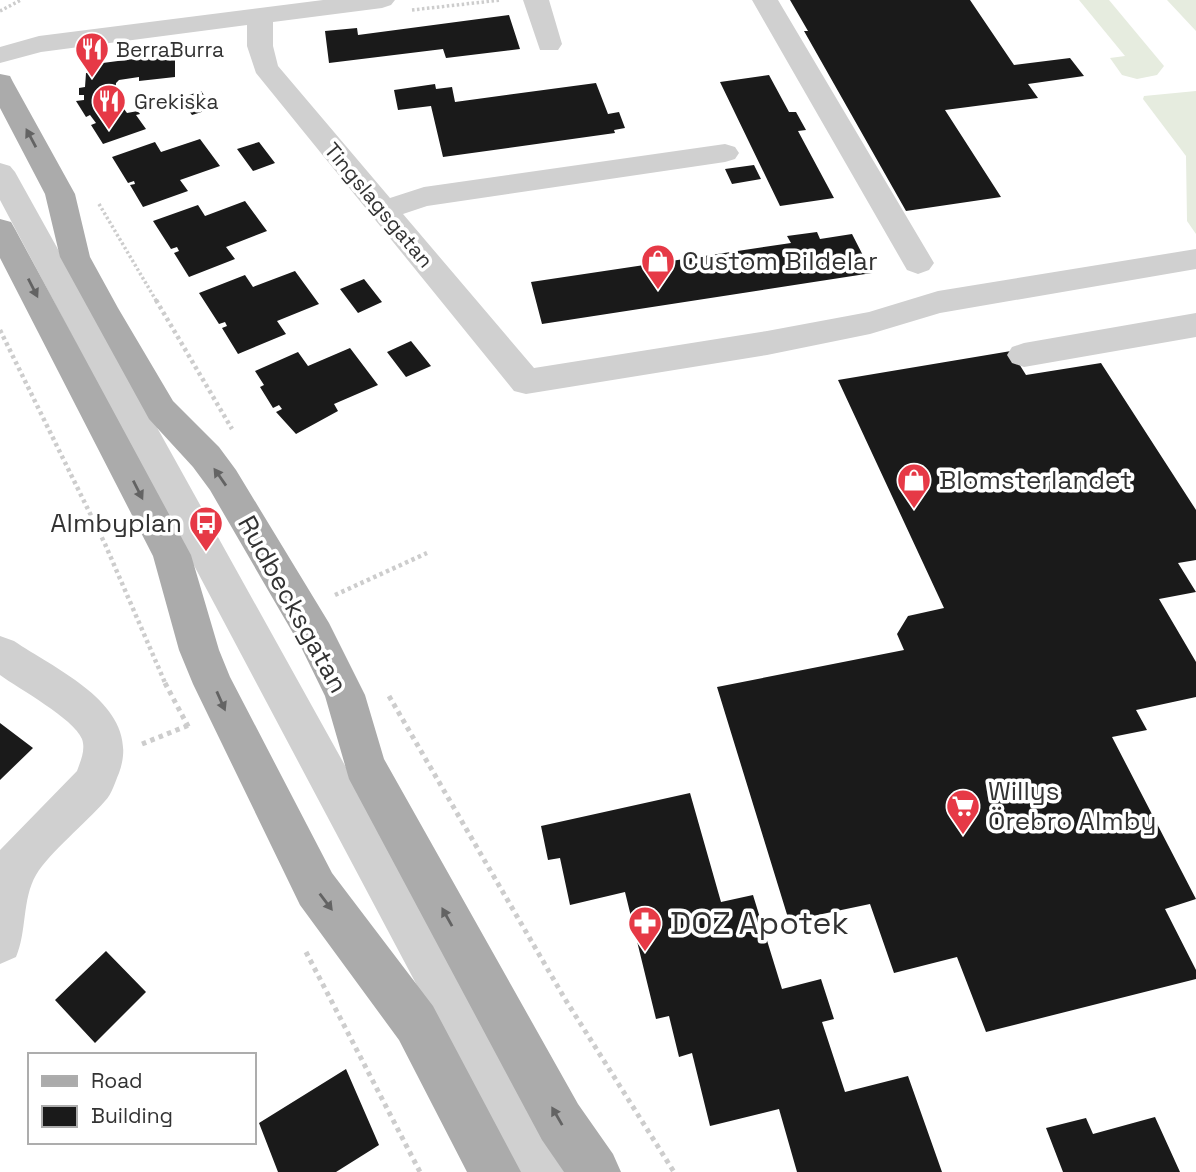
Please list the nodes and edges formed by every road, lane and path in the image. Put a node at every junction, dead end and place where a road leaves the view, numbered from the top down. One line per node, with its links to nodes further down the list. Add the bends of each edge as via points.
1 (21, 0): 5 (path)
2 (382, 0): 6 (street)
3 (536, 0): 7 (street)
4 (765, 0): 15 (street)
5 (0, 10)
6 (260, 16): 8 (street, via 39,44); 12 (street, Tingslagsgatan, via 265,67)
7 (549, 44)
8 (0, 55)
9 (0, 82): 26 (main road, Rudbecksgatan, one-way to 9, via 560,1122 364,765 345,695 315,635 223,480 161,410 102,309 75,257 60,194)
10 (725, 153): 12 (street, via 424,197)
11 (0, 172): 25 (street)
12 (383, 210): 14 (street, Tingslagsgatan, via 526,383 870,323 938,302)
13 (0, 229): 24 (main road, one-way to 24, via 172,555 198,650 316,888 416,1023)
14 (1196, 259)
15 (918, 263)
16 (1196, 326): 17 (street)
17 (1024, 355)
18 (427, 553): 19 (path)
19 (334, 596)
20 (0, 653): 22 (street, via 81,709 102,732)
21 (196, 722): 22 (path)
22 (104, 755): 23 (street, via 93,784 17,863)
23 (2, 914)
24 (495, 1172)
25 (545, 1172)
26 (595, 1172)

